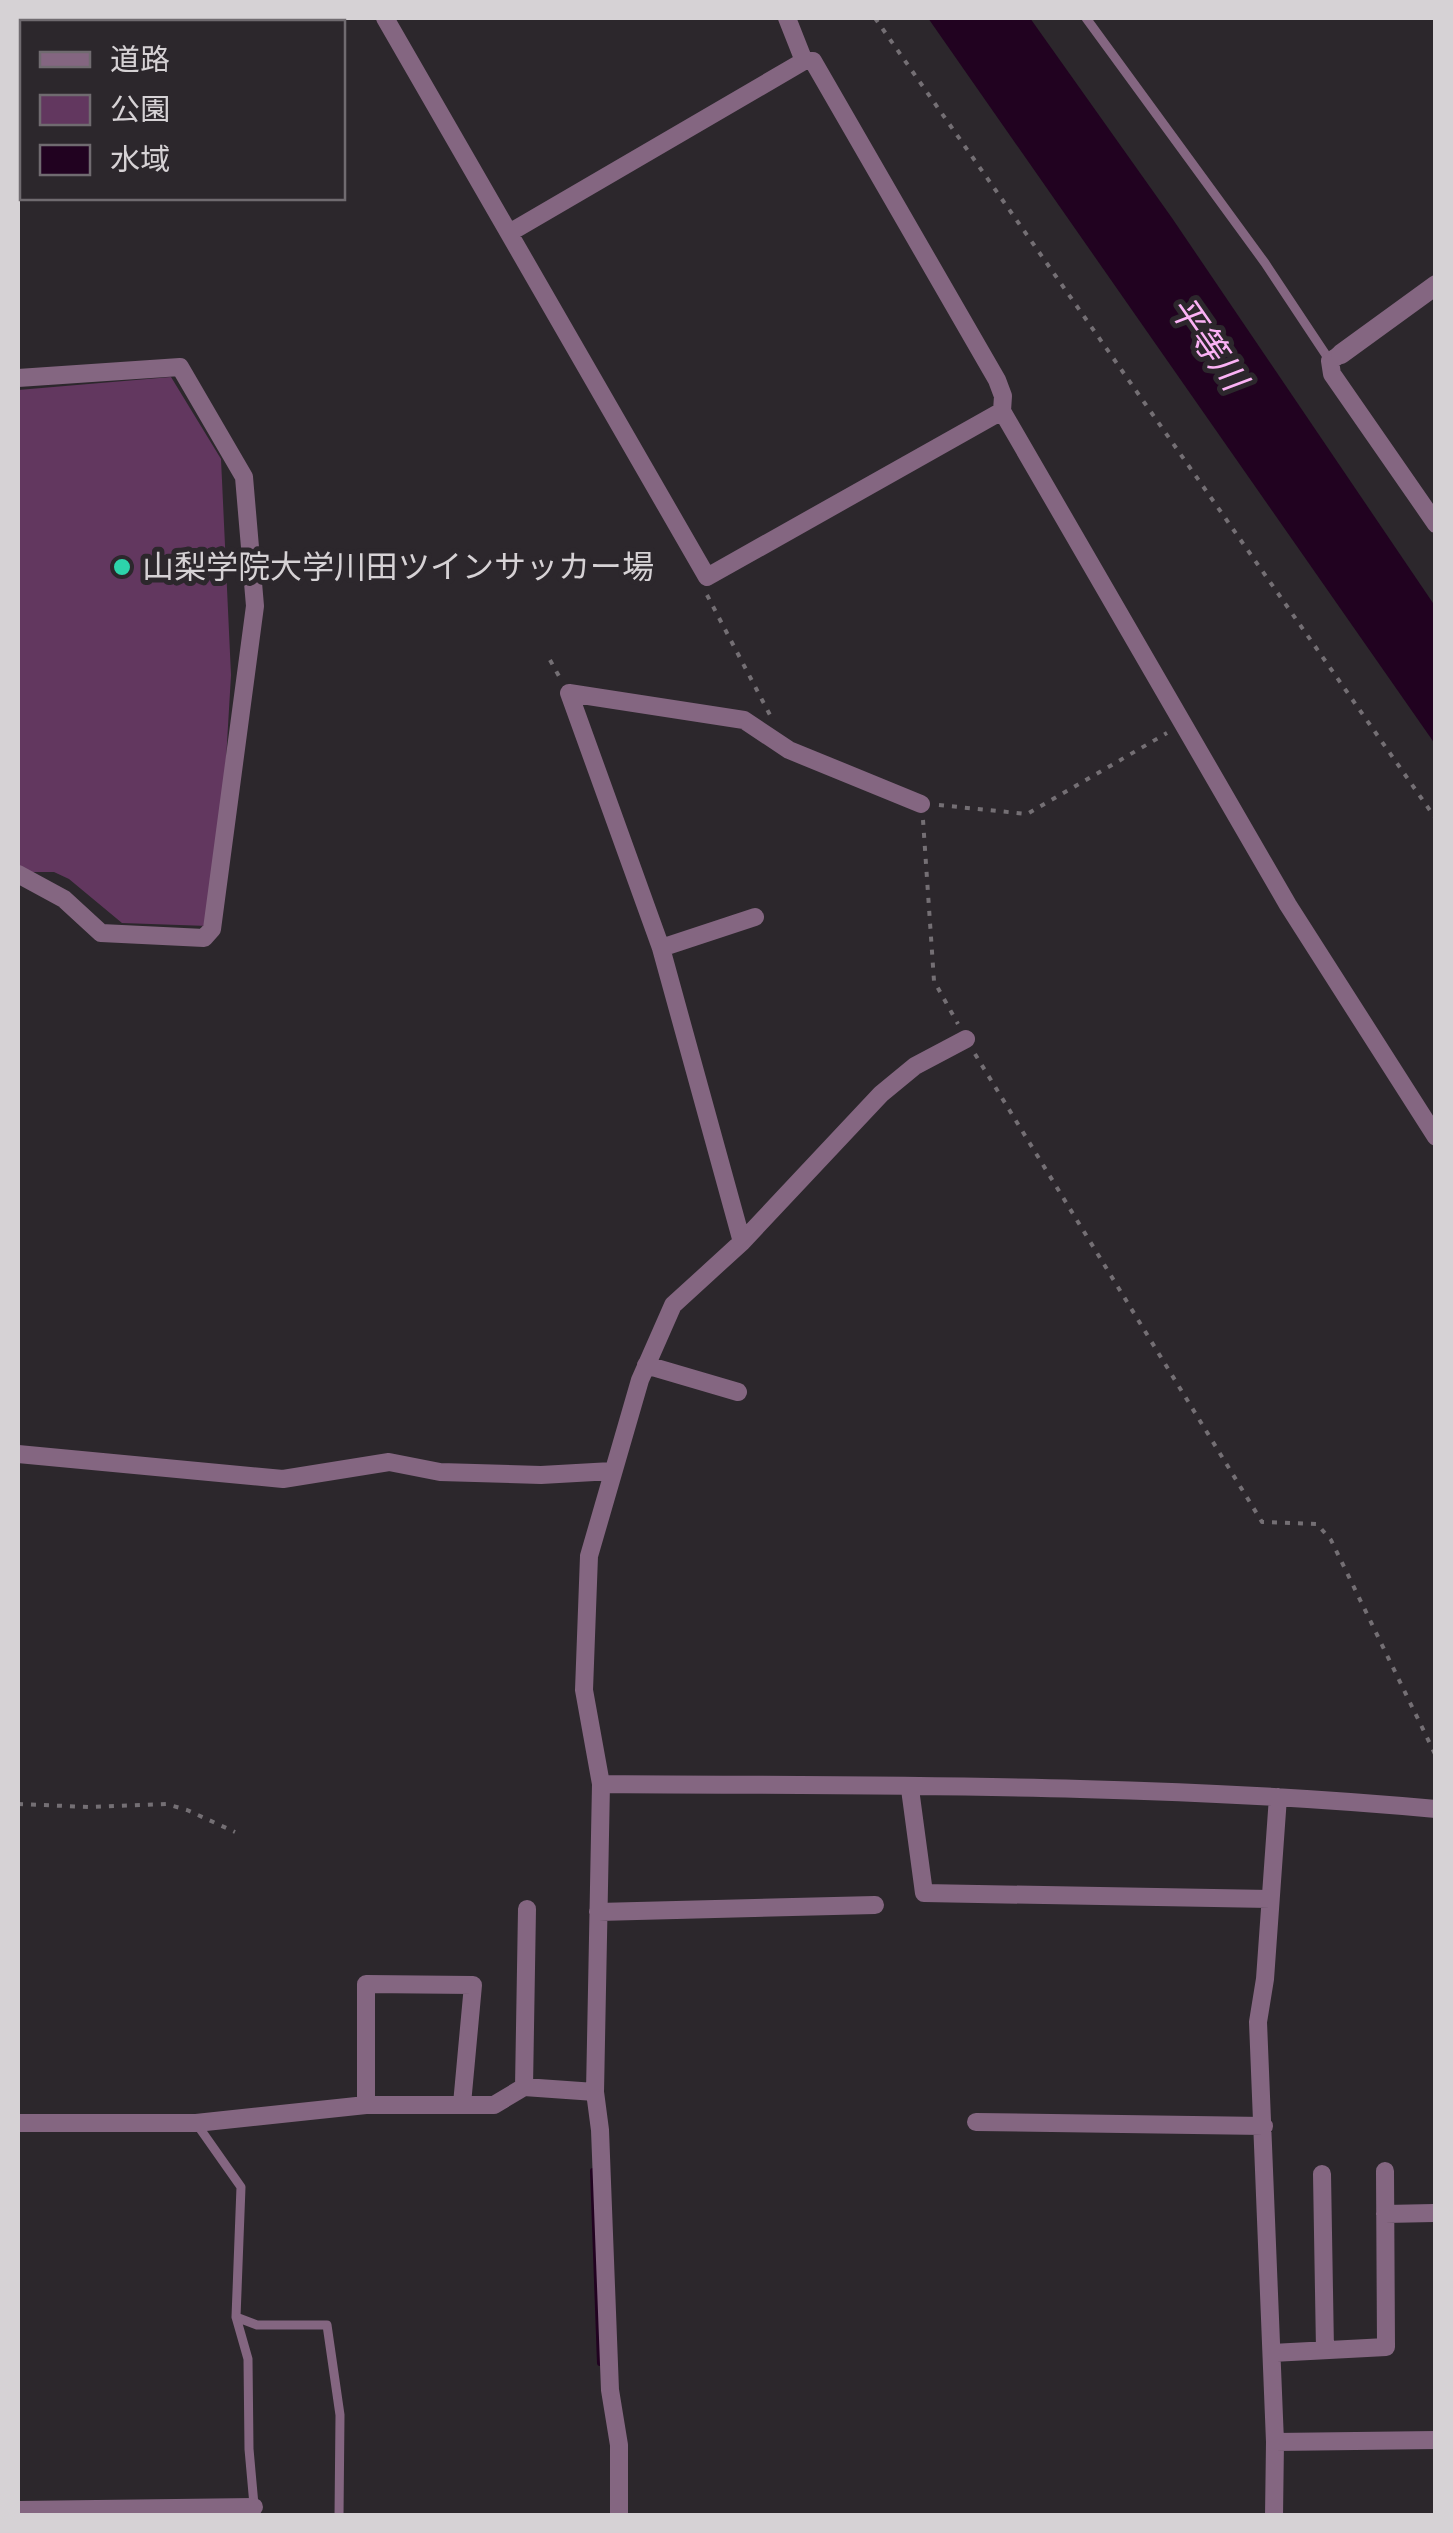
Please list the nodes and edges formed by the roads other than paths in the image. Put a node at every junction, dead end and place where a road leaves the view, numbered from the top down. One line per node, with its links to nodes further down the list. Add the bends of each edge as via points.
1 (385, 18): 5 (street)
2 (787, 18): 4 (street)
3 (1086, 18): 7 (lane)
4 (804, 61): 5 (street); 9 (street, via 814,60 997,380)
5 (509, 232): 9 (street, via 707,577)
6 (1436, 285): 7 (street)
7 (1336, 357): 10 (street, via 1332,374)
8 (18, 378): 12 (street, via 180,367 244,477 255,606 212,929 204,938 102,933 64,899)
9 (1002, 411): 16 (street, via 1288,905)
10 (1436, 524)
11 (921, 804): 14 (street, via 789,750 744,720 569,693)
12 (18, 874)
13 (755, 916): 14 (street)
14 (660, 948): 17 (street)
15 (966, 1039): 17 (street, via 915,1066 881,1094)
16 (1436, 1137)
17 (742, 1242): 18 (street, via 672,1305)
18 (646, 1365): 19 (street); 21 (street)
19 (738, 1392)
20 (18, 1454): 21 (street, via 283,1479 389,1462 458,1472)
21 (612, 1471): 22 (street, via 589,1556 584,1690)
22 (601, 1784): 23 (street); 29 (street)
23 (910, 1788): 24 (street); 26 (street, via 924,1892)
24 (1278, 1798): 25 (street); 26 (street)
25 (1436, 1809)
26 (1270, 1899): 37 (street, via 1258,2022)
27 (874, 1905): 29 (street)
28 (527, 1909): 30 (street)
29 (598, 1912): 31 (street)
30 (524, 2087): 31 (street); 32 (street, via 494,2105)
31 (595, 2092): 50 (street)
32 (462, 2104): 33 (street); 33 (street, via 474,1986 366,1984)
33 (366, 2105): 34 (street)
34 (196, 2122): 36 (street); 42 (lane, via 242,2187)
35 (976, 2122): 37 (street)
36 (18, 2123)
37 (1264, 2126): 44 (street)
38 (1385, 2171): 40 (street)
39 (1322, 2174): 43 (street)
40 (1385, 2214): 41 (street); 43 (street, via 1386,2347)
41 (1434, 2214)
42 (236, 2317): 48 (lane, via 248,2359); 49 (lane, via 257,2325 327,2325 340,2416)
43 (1325, 2350): 44 (street)
44 (1272, 2353): 46 (street)
45 (1436, 2440): 46 (street)
46 (1275, 2442): 51 (street)
47 (18, 2510): 48 (street)
48 (255, 2512)
49 (339, 2516)
50 (619, 2516)
51 (1274, 2516)

